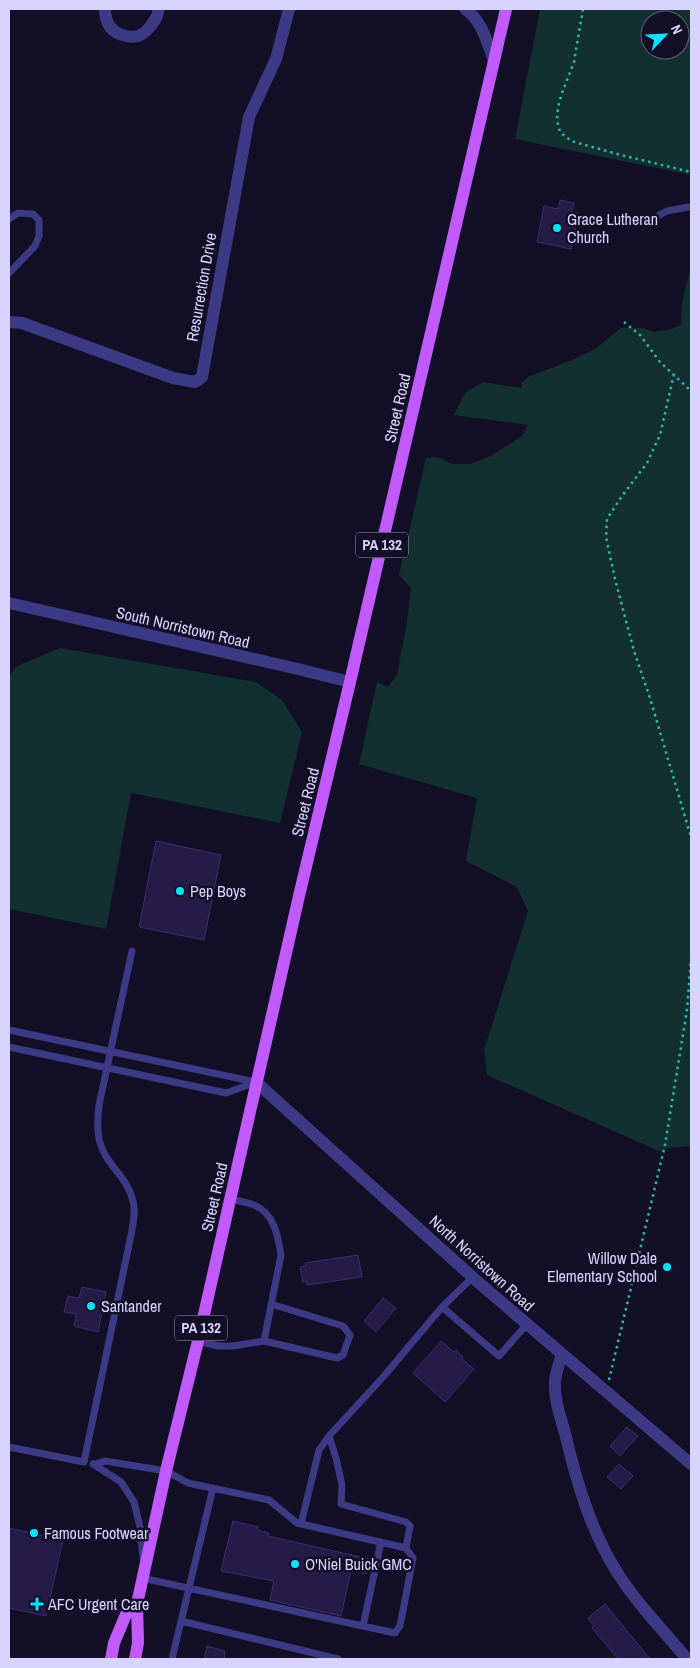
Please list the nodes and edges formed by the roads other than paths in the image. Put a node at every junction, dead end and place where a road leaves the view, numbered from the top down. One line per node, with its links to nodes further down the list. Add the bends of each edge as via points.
1 (105, 9): 2 (street, via 108,26 116,34 130,37 141,35 149,28)
2 (158, 9)
3 (289, 9): 11 (street, Resurrection Drive, via 276,59 249,117 202,377 195,382 173,378)
4 (465, 9): 6 (street, via 477,20)
5 (506, 9): 6 (main road, Street Road / PA 132)
6 (494, 61): 13 (main road, Street Road / PA 132)
7 (688, 206): 9 (lane)
8 (9, 219): 10 (lane, via 18,212 33,214 39,220 40,236 35,246)
9 (642, 222)
10 (9, 273)
11 (9, 322)
12 (9, 603): 13 (street, South Norristown Road)
13 (350, 682): 19 (main road, Street Road / PA 132)
14 (132, 951): 17 (lane)
15 (9, 1030): 17 (lane)
16 (9, 1047): 18 (lane)
17 (111, 1052): 18 (lane); 19 (lane)
18 (108, 1068): 19 (lane, via 226,1093); 30 (lane, via 99,1105 98,1134 106,1157 128,1188 134,1201 134,1212)
19 (256, 1082): 20 (main road, Street Road / PA 132); 21 (street, North Norristown Road)
20 (230, 1199): 22 (lane, via 254,1205 265,1212 276,1232 281,1255); 25 (main road, Street Road / PA 132)
21 (473, 1277): 23 (lane); 24 (street, North Norristown Road)
22 (271, 1304): 26 (lane); 26 (lane, via 343,1326 350,1335 344,1355 338,1358)
23 (442, 1307): 24 (lane, via 499,1356); 28 (lane)
24 (526, 1324): 27 (street, North Norristown Road)
25 (198, 1341): 26 (lane, via 234,1346); 33 (main road, Street Road / PA 132)
26 (264, 1341)
27 (562, 1355): 32 (street, North Norristown Road); 47 (street, via 555,1380 556,1395 573,1466 593,1525 632,1593)
28 (329, 1436): 35 (lane, via 320,1450); 37 (lane, via 342,1485 341,1504 406,1522 410,1526)
29 (9, 1447): 30 (lane)
30 (84, 1462): 31 (lane)
31 (95, 1464): 33 (lane, via 105,1460); 38 (lane, via 121,1482 134,1502 140,1527)
32 (691, 1464)
33 (166, 1470): 34 (lane, via 188,1483); 38 (main road, Street Road / PA 132)
34 (213, 1488): 35 (lane, via 269,1500); 39 (lane)
35 (301, 1524): 36 (lane)
36 (381, 1542): 37 (lane); 42 (lane)
37 (406, 1548): 42 (lane, via 413,1558 400,1626 395,1633)
38 (143, 1576): 39 (lane); 40 (main road, Street Road / PA 132)
39 (189, 1588): 41 (lane); 42 (lane)
40 (137, 1604): 43 (main road, Street Road / PA 132, via 127,1612); 44 (main road, Street Road / PA 132)
41 (181, 1621): 45 (lane); 46 (lane)
42 (363, 1626)
43 (111, 1659)
44 (136, 1659)
45 (172, 1659)
46 (338, 1659)
47 (687, 1659)

